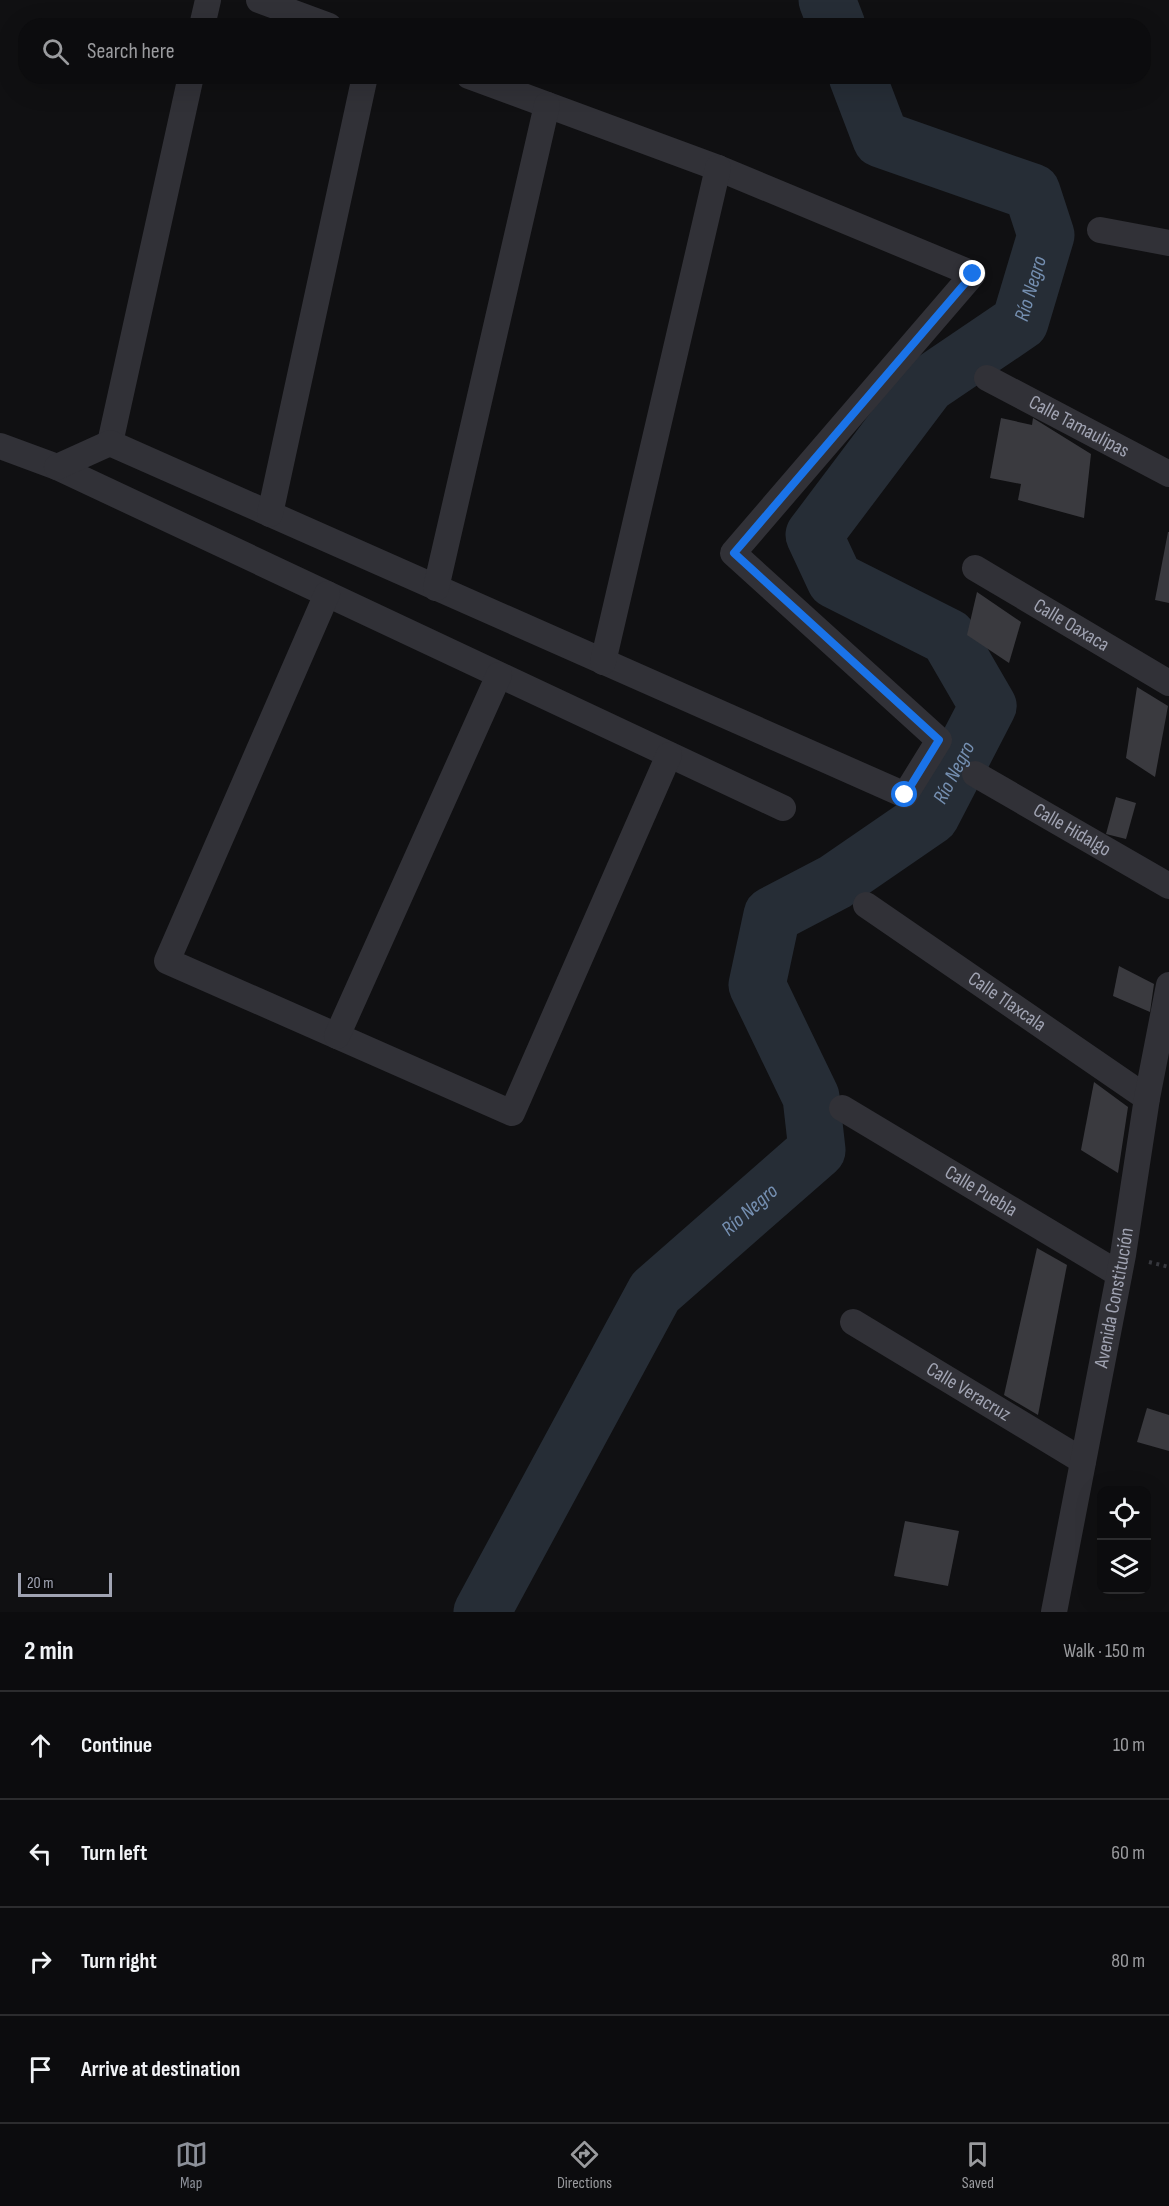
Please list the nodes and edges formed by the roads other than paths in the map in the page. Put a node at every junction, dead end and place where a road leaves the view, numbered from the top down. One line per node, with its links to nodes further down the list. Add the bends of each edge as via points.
1 (208, 0): 3 (street)
2 (259, 0): 4 (street)
3 (204, 18)
4 (307, 18)
5 (189, 84): 13 (street)
6 (363, 84): 17 (street)
7 (491, 84): 8 (street)
8 (547, 105): 9 (street); 19 (street)
9 (718, 168): 21 (street); 21 (street, via 973,274 734,553 939,740 905,795)
10 (1100, 230): 11 (street)
11 (1169, 243)
12 (987, 378): 16 (street, Calle Tamaulipas)
13 (110, 443): 15 (street); 17 (street)
14 (0, 446): 15 (street)
15 (57, 467): 20 (street)
16 (1169, 474)
17 (270, 514): 19 (street)
18 (975, 568): 23 (street, Calle Oaxaca)
19 (436, 588): 21 (street)
20 (327, 594): 22 (street); 30 (street, via 167,961)
21 (603, 662)
22 (499, 675): 24 (street); 30 (street)
23 (1169, 683)
24 (669, 755): 26 (street); 30 (street, via 512,1113)
25 (975, 774): 27 (street, Calle Hidalgo)
26 (783, 808)
27 (1169, 886)
28 (866, 905): 31 (street, Calle Tlaxcala)
29 (1169, 985): 31 (street, Avenida Constitución)
30 (337, 1036)
31 (1147, 1098): 33 (street, Avenida Constitución)
32 (842, 1108): 33 (street, Calle Puebla)
33 (1119, 1274): 35 (street, Avenida Constitución)
34 (853, 1322): 35 (street, Calle Veracruz)
35 (1083, 1461): 36 (street, Avenida Constitución)
36 (1054, 1612)

